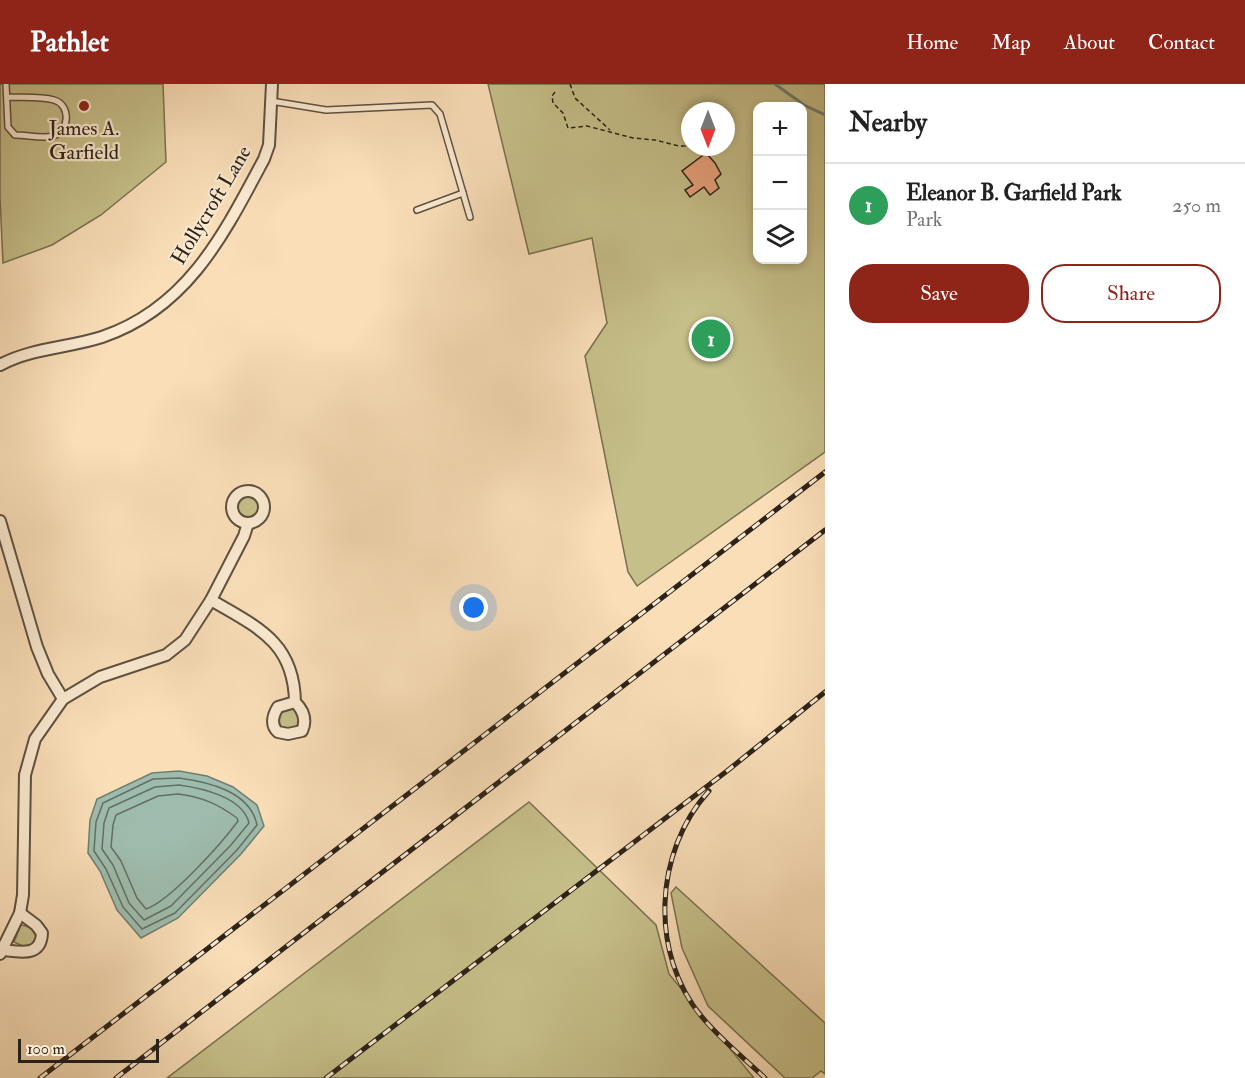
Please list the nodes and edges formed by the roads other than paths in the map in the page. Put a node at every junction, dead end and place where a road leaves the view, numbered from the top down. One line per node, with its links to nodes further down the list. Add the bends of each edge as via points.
1 (6, 84): 3 (lane)
2 (272, 84): 4 (street, Hollycroft Lane)
3 (7, 97): 3 (lane, via 8,127 15,135 54,136 64,128 64,106 55,100)
4 (271, 101): 5 (lane, via 326,110 432,105 440,114); 8 (street, Hollycroft Lane, via 269,145 264,159 209,255 177,293 123,329 20,356)
5 (463, 193): 6 (lane); 7 (lane)
6 (417, 210)
7 (470, 217)
8 (0, 365)
9 (0, 521): 12 (street, via 37,647)
10 (248, 523): 11 (street)
11 (211, 600): 12 (street, via 185,640 166,655 100,677); 13 (street, via 261,629 279,648 292,673)
12 (63, 699): 14 (street, via 35,739 25,775)
13 (295, 702)
14 (20, 913): 15 (street); 15 (street, via 42,933 42,940 32,952)
15 (2, 952)

